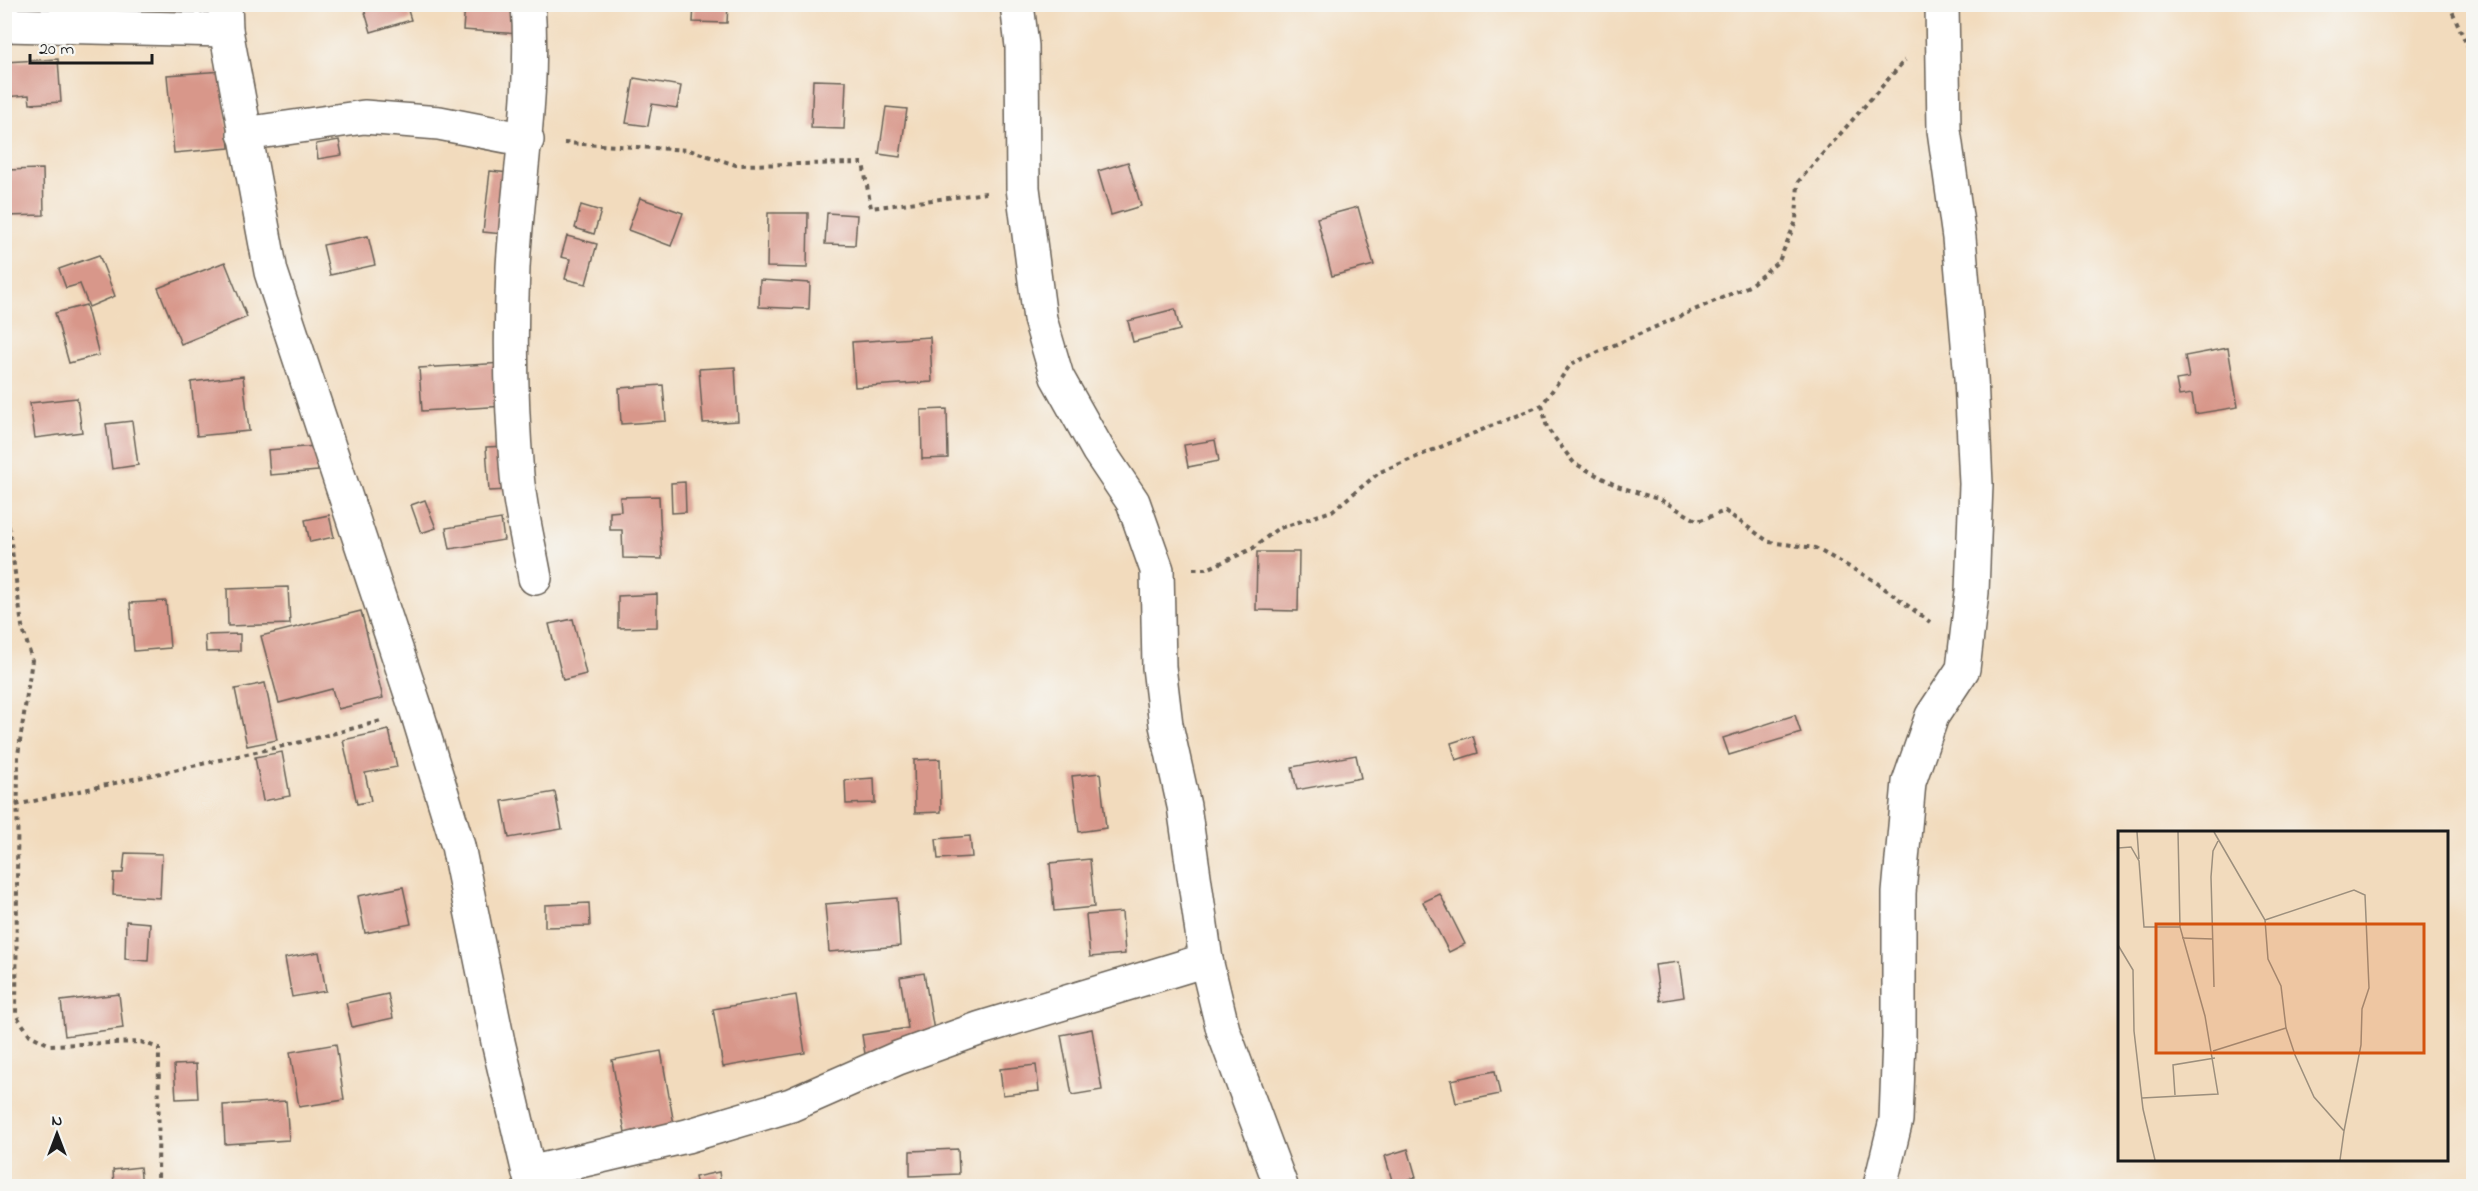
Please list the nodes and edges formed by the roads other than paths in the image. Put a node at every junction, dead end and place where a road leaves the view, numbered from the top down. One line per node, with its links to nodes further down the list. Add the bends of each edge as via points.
1 (528, 4): 7 (street, via 531,40)
2 (1017, 4): 9 (street, via 1022,46 1023,188 1040,319 1057,377 1133,502 1157,570 1161,690 1184,806)
3 (1942, 10): 12 (street, via 1944,130 1959,238 1971,378 1976,484 1972,592 1963,669 1932,716 1909,782 1899,893 1896,1120)
4 (226, 17): 5 (street); 6 (street)
5 (4, 24)
6 (244, 134): 7 (street, via 364,117 439,123); 10 (street, via 271,272 458,846)
7 (527, 140): 8 (street, via 513,266 512,365 518,477)
8 (535, 578)
9 (1206, 960): 10 (street, via 981,1028 898,1058 791,1105); 11 (street, via 1223,1030)
10 (531, 1180)
11 (1281, 1186)
12 (1880, 1186)

